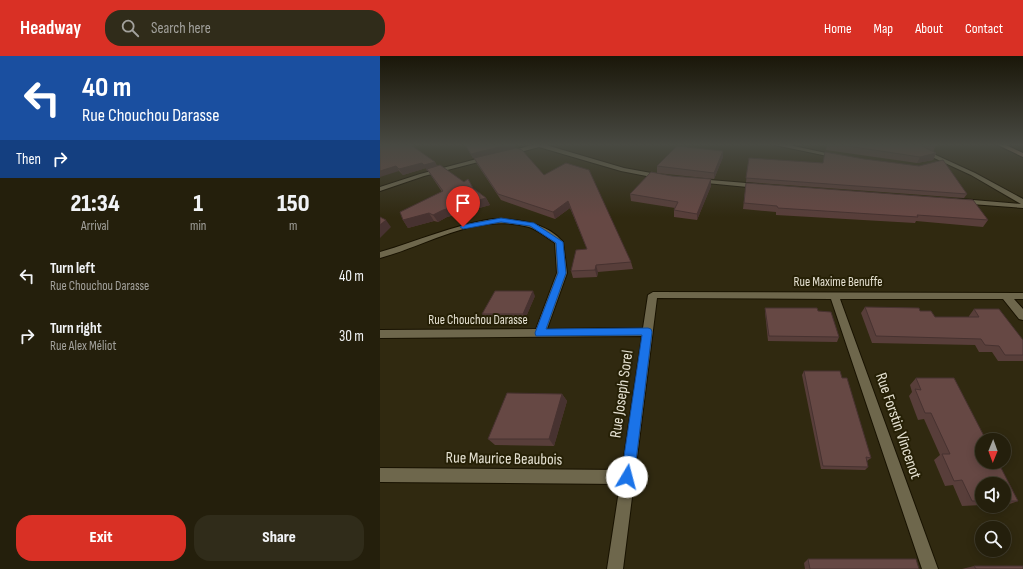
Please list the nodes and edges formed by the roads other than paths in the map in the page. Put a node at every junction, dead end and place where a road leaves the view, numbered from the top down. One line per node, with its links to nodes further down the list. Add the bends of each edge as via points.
1 (445, 169): 7 (street)
2 (619, 169): 4 (street)
3 (956, 169): 8 (street)
4 (673, 179)
5 (688, 180): 6 (street)
6 (765, 187)
7 (380, 189)
8 (992, 195): 9 (street); 10 (street); 11 (street)
9 (953, 200)
10 (1023, 202)
11 (1023, 206)
12 (380, 255): 19 (street, via 471,226 501,220 532,225 560,242 562,273)
13 (653, 295): 14 (street, Rue Maxime Benuffe); 18 (street, Rue Joseph Sorel)
14 (834, 295): 15 (street, Rue Maxime Benuffe); 24 (street, Rue Forstin Vincenot)
15 (1006, 296): 16 (street, Rue Maxime Benuffe); 17 (street)
16 (1023, 296)
17 (1023, 316)
18 (648, 332): 19 (street, Rue Chouchou Darasse); 22 (street, Rue Joseph Sorel)
19 (540, 333): 20 (street, Rue Chouchou Darasse)
20 (380, 334)
21 (380, 475): 22 (street, Rue Maurice Beaubois)
22 (627, 477): 23 (street, Rue Joseph Sorel)
23 (615, 569)
24 (930, 569)

